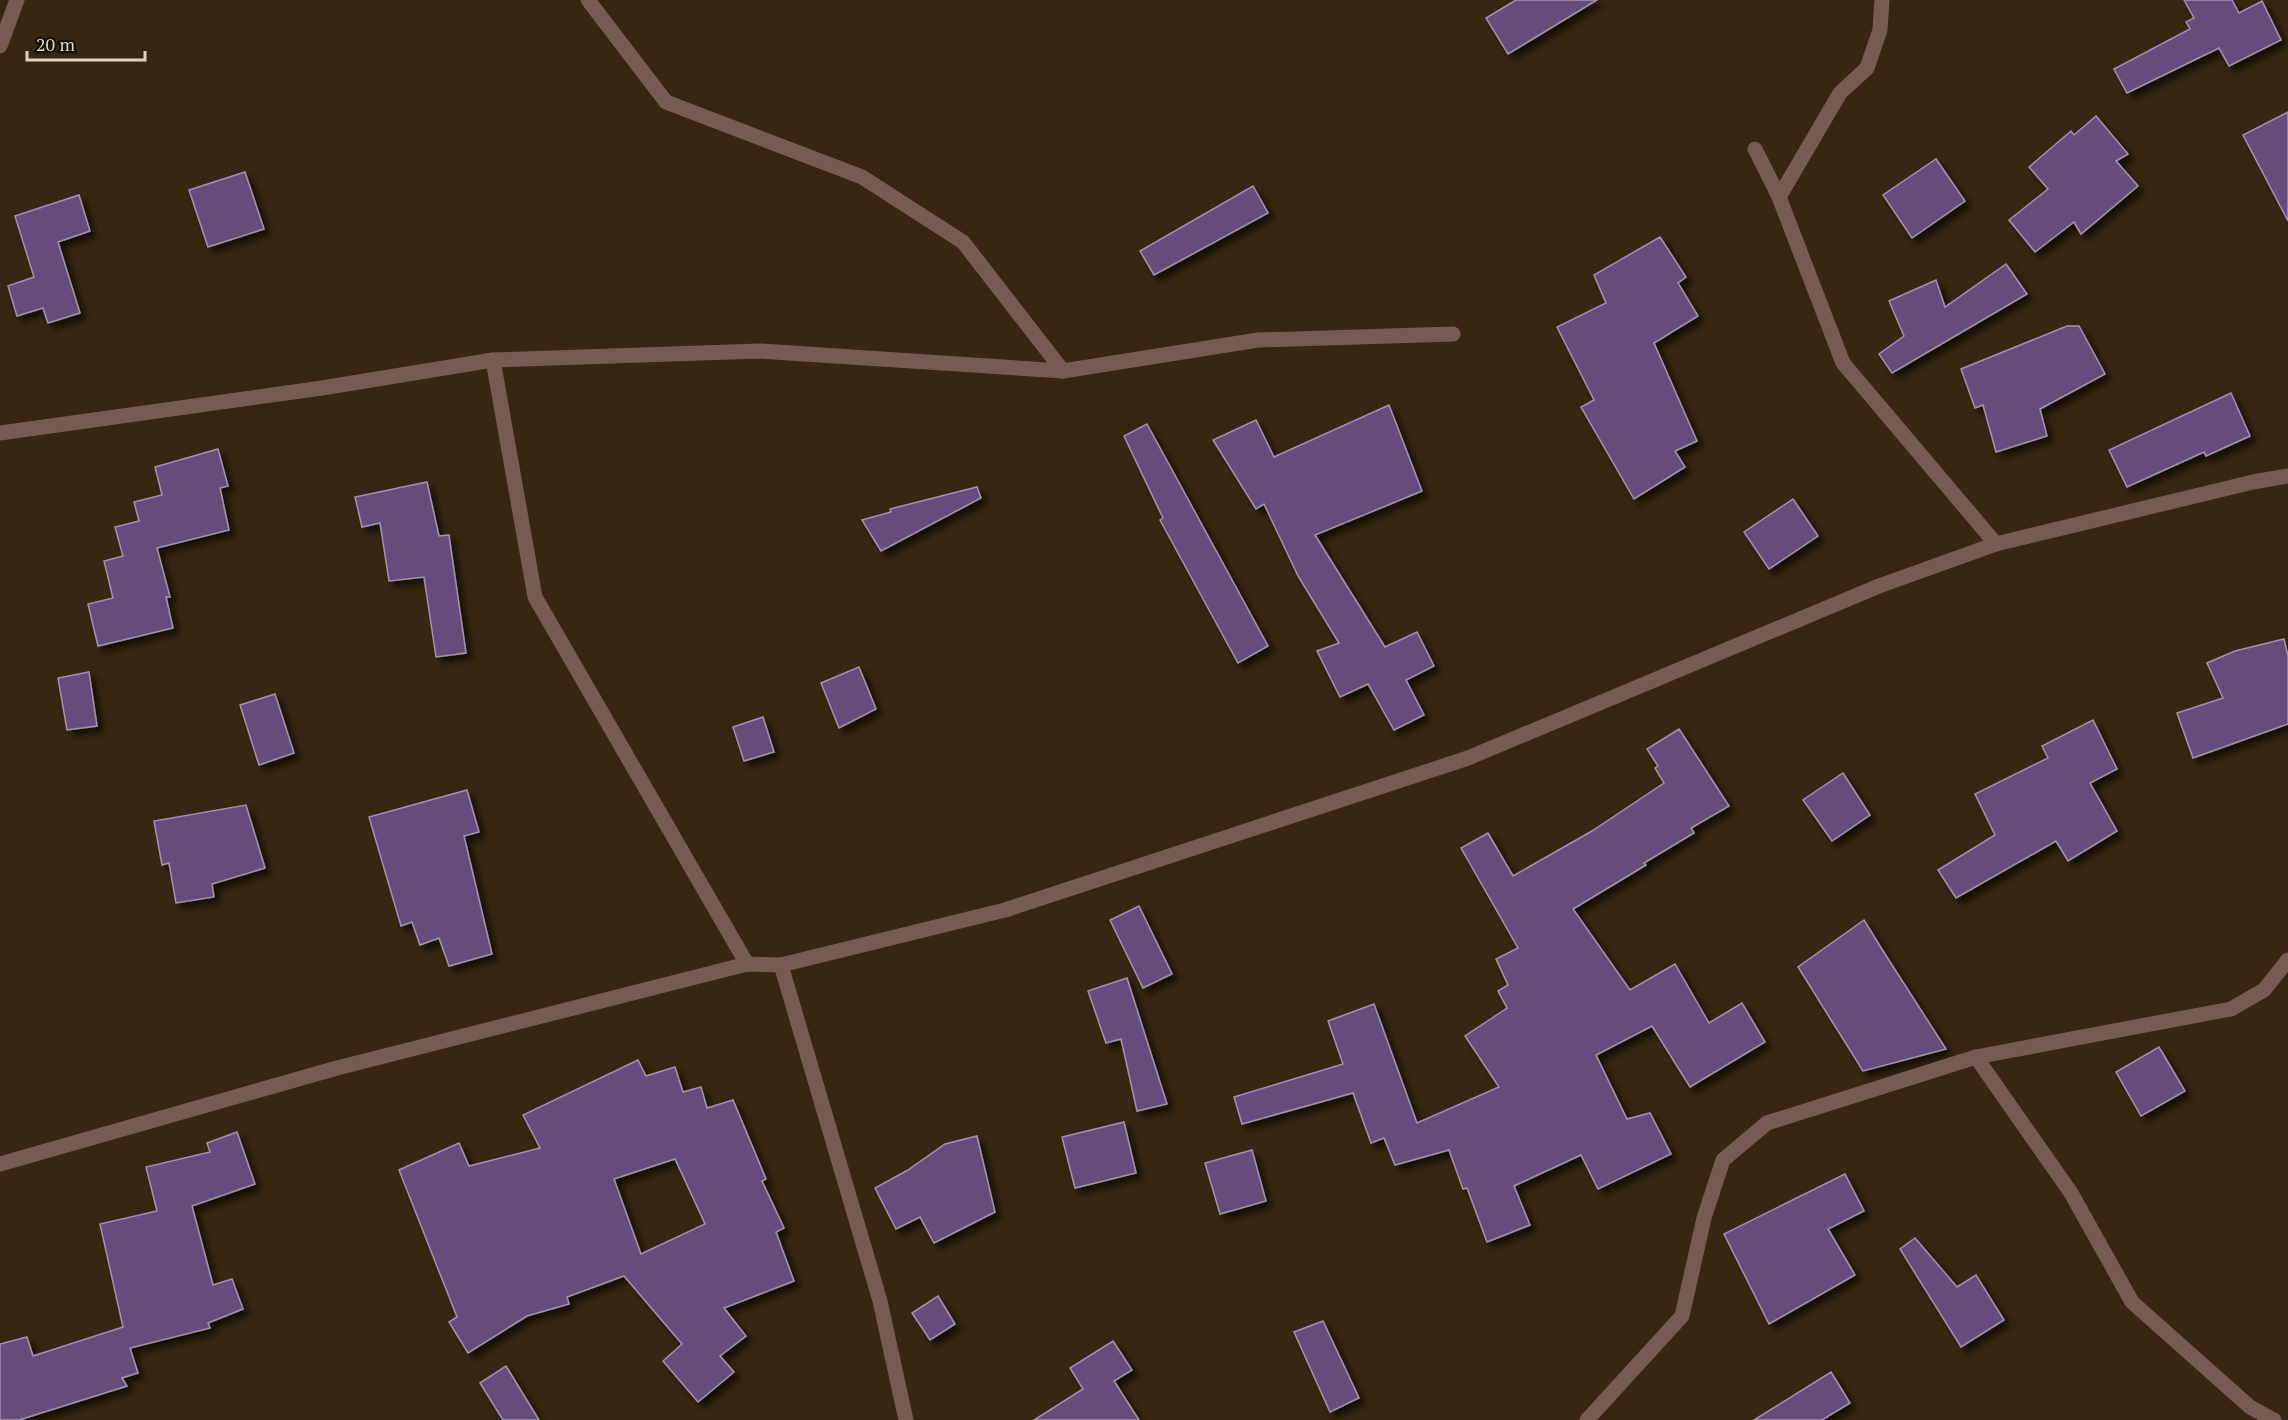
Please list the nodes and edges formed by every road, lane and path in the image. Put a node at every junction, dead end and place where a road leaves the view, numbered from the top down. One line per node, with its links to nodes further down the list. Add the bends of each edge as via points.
1 (17, 0): 4 (street)
2 (588, 0): 9 (street, via 666,102 862,177 963,242)
3 (1882, 0): 6 (street, via 1880,30 1867,68 1839,93)
4 (0, 46)
5 (1755, 149): 6 (street)
6 (1779, 197): 12 (street, via 1843,363)
7 (1453, 334): 9 (street, via 1258,340)
8 (493, 360): 9 (street, via 760,351); 10 (street); 14 (street, via 536,597)
9 (1063, 371)
10 (0, 433)
11 (2288, 476): 12 (street)
12 (1996, 544): 15 (street, via 1879,586 1468,758 1005,910)
13 (2288, 960): 16 (street, via 2264,990 2231,1009)
14 (747, 964): 15 (street); 17 (street, via 337,1068)
15 (781, 965): 18 (street, via 880,1301)
16 (1976, 1057): 19 (street, via 1767,1123 1723,1160 1704,1218 1682,1316); 20 (street, via 2071,1193 2132,1302 2250,1407)
17 (0, 1164)
18 (906, 1420)
19 (1587, 1420)
20 (2274, 1420)

